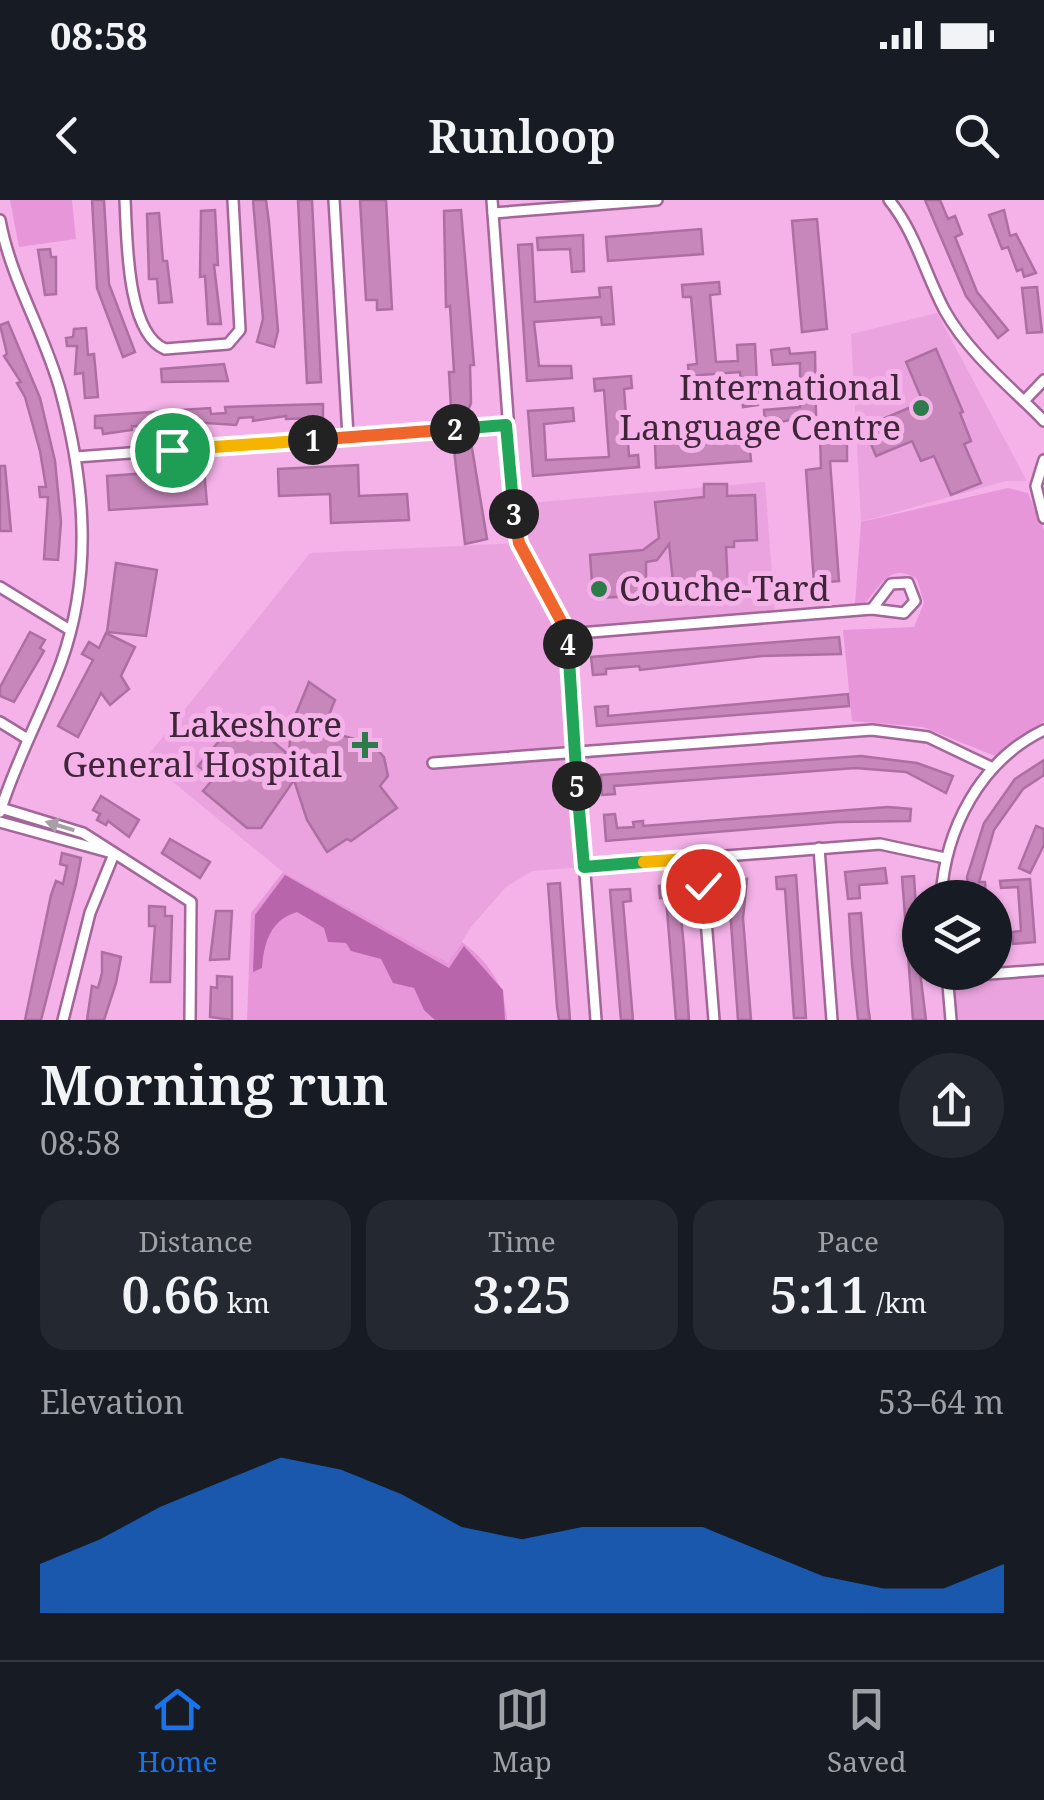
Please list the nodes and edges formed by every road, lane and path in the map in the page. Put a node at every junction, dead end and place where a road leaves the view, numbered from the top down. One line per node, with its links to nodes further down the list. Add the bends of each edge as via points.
1 (125, 200): 2 (street, via 130,287 151,339 165,349 228,344 240,330)
2 (233, 200)
3 (334, 200): 13 (street)
4 (492, 200): 7 (street)
5 (656, 200): 7 (street)
6 (889, 200): 10 (street, via 905,220 946,312)
7 (493, 214): 12 (street)
8 (0, 220): 14 (street, via 22,298 60,387)
9 (1044, 380): 10 (street)
10 (1024, 401): 11 (street)
11 (1044, 421)
12 (506, 425): 13 (street); 20 (street, via 519,543)
13 (348, 436): 14 (street)
14 (76, 457): 19 (street, via 84,548)
15 (1044, 460): 16 (street, via 1036,486)
16 (1044, 518)
17 (0, 587): 19 (street)
18 (872, 609): 18 (street, via 904,614 914,592 908,583 891,584); 20 (street)
19 (70, 630): 23 (street)
20 (568, 634): 24 (street)
21 (0, 722): 23 (street)
22 (1044, 730): 26 (street)
23 (26, 738): 27 (street)
24 (574, 754): 25 (street); 26 (street, via 872,730 928,737); 33 (street)
25 (433, 763)
26 (992, 768): 32 (street, via 961,815)
27 (0, 810): 30 (street, one-way to 27, via 84,833)
28 (0, 822): 30 (street)
29 (819, 848): 31 (street); 32 (street, via 880,844); 42 (street)
30 (114, 854): 38 (street, via 90,913); 39 (street, via 191,902)
31 (701, 858): 33 (street); 41 (street)
32 (944, 858): 34 (street)
33 (584, 867): 40 (street)
34 (943, 880)
35 (1044, 970): 36 (street)
36 (1012, 972)
37 (948, 990): 43 (street)
38 (63, 1020)
39 (190, 1020)
40 (596, 1020)
41 (714, 1020)
42 (832, 1020)
43 (950, 1020)

